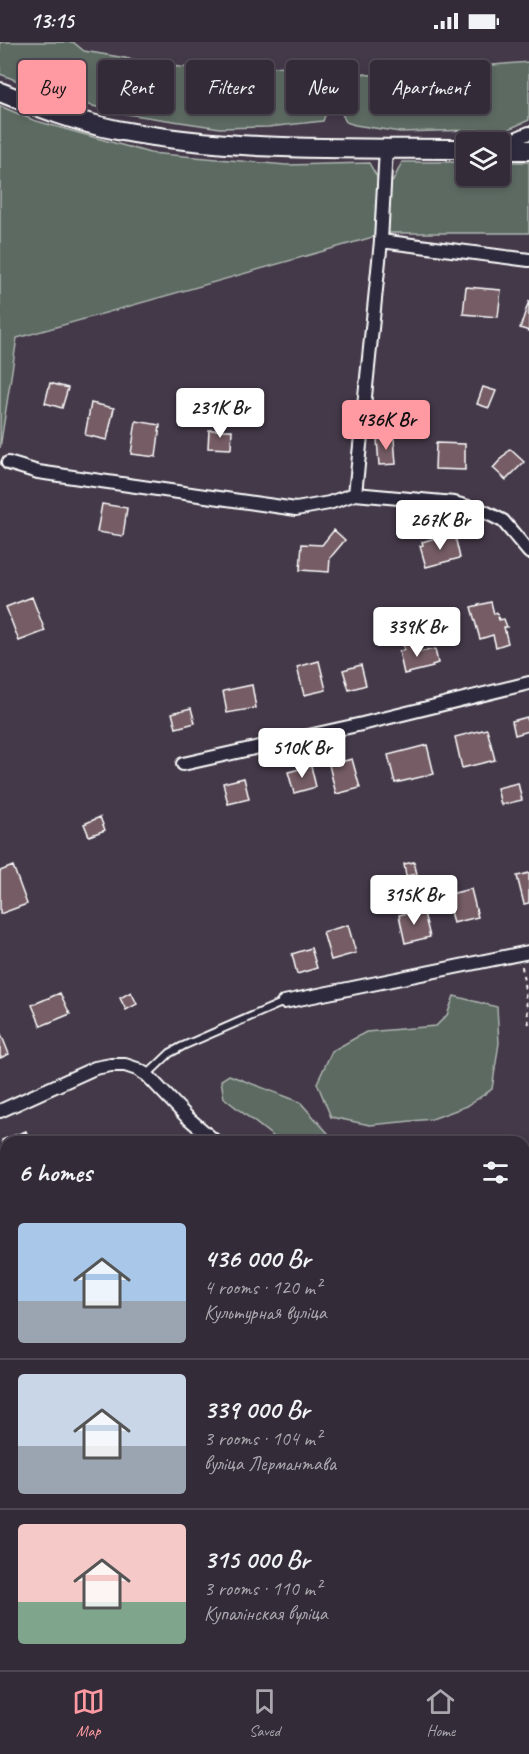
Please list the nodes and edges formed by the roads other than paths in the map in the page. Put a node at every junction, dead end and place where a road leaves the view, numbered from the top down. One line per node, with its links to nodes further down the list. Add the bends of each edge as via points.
1 (0, 92): 4 (main road, via 48,111 115,129 194,142)
2 (529, 132): 3 (street)
3 (510, 141)
4 (386, 148): 5 (main road); 8 (street)
5 (456, 148)
6 (510, 150): 7 (main road)
7 (529, 150)
8 (381, 241): 9 (street); 11 (street)
9 (529, 260)
10 (8, 463): 11 (street, via 38,472 296,508)
11 (355, 494): 12 (street, via 454,502 483,511 503,521)
12 (529, 552)
13 (529, 683): 14 (street)
14 (183, 764)
15 (525, 953): 16 (street)
16 (284, 1002): 17 (lane, via 183,1046)
17 (147, 1075): 18 (street, via 125,1065 111,1065); 19 (street)
18 (0, 1111)
19 (209, 1136)

